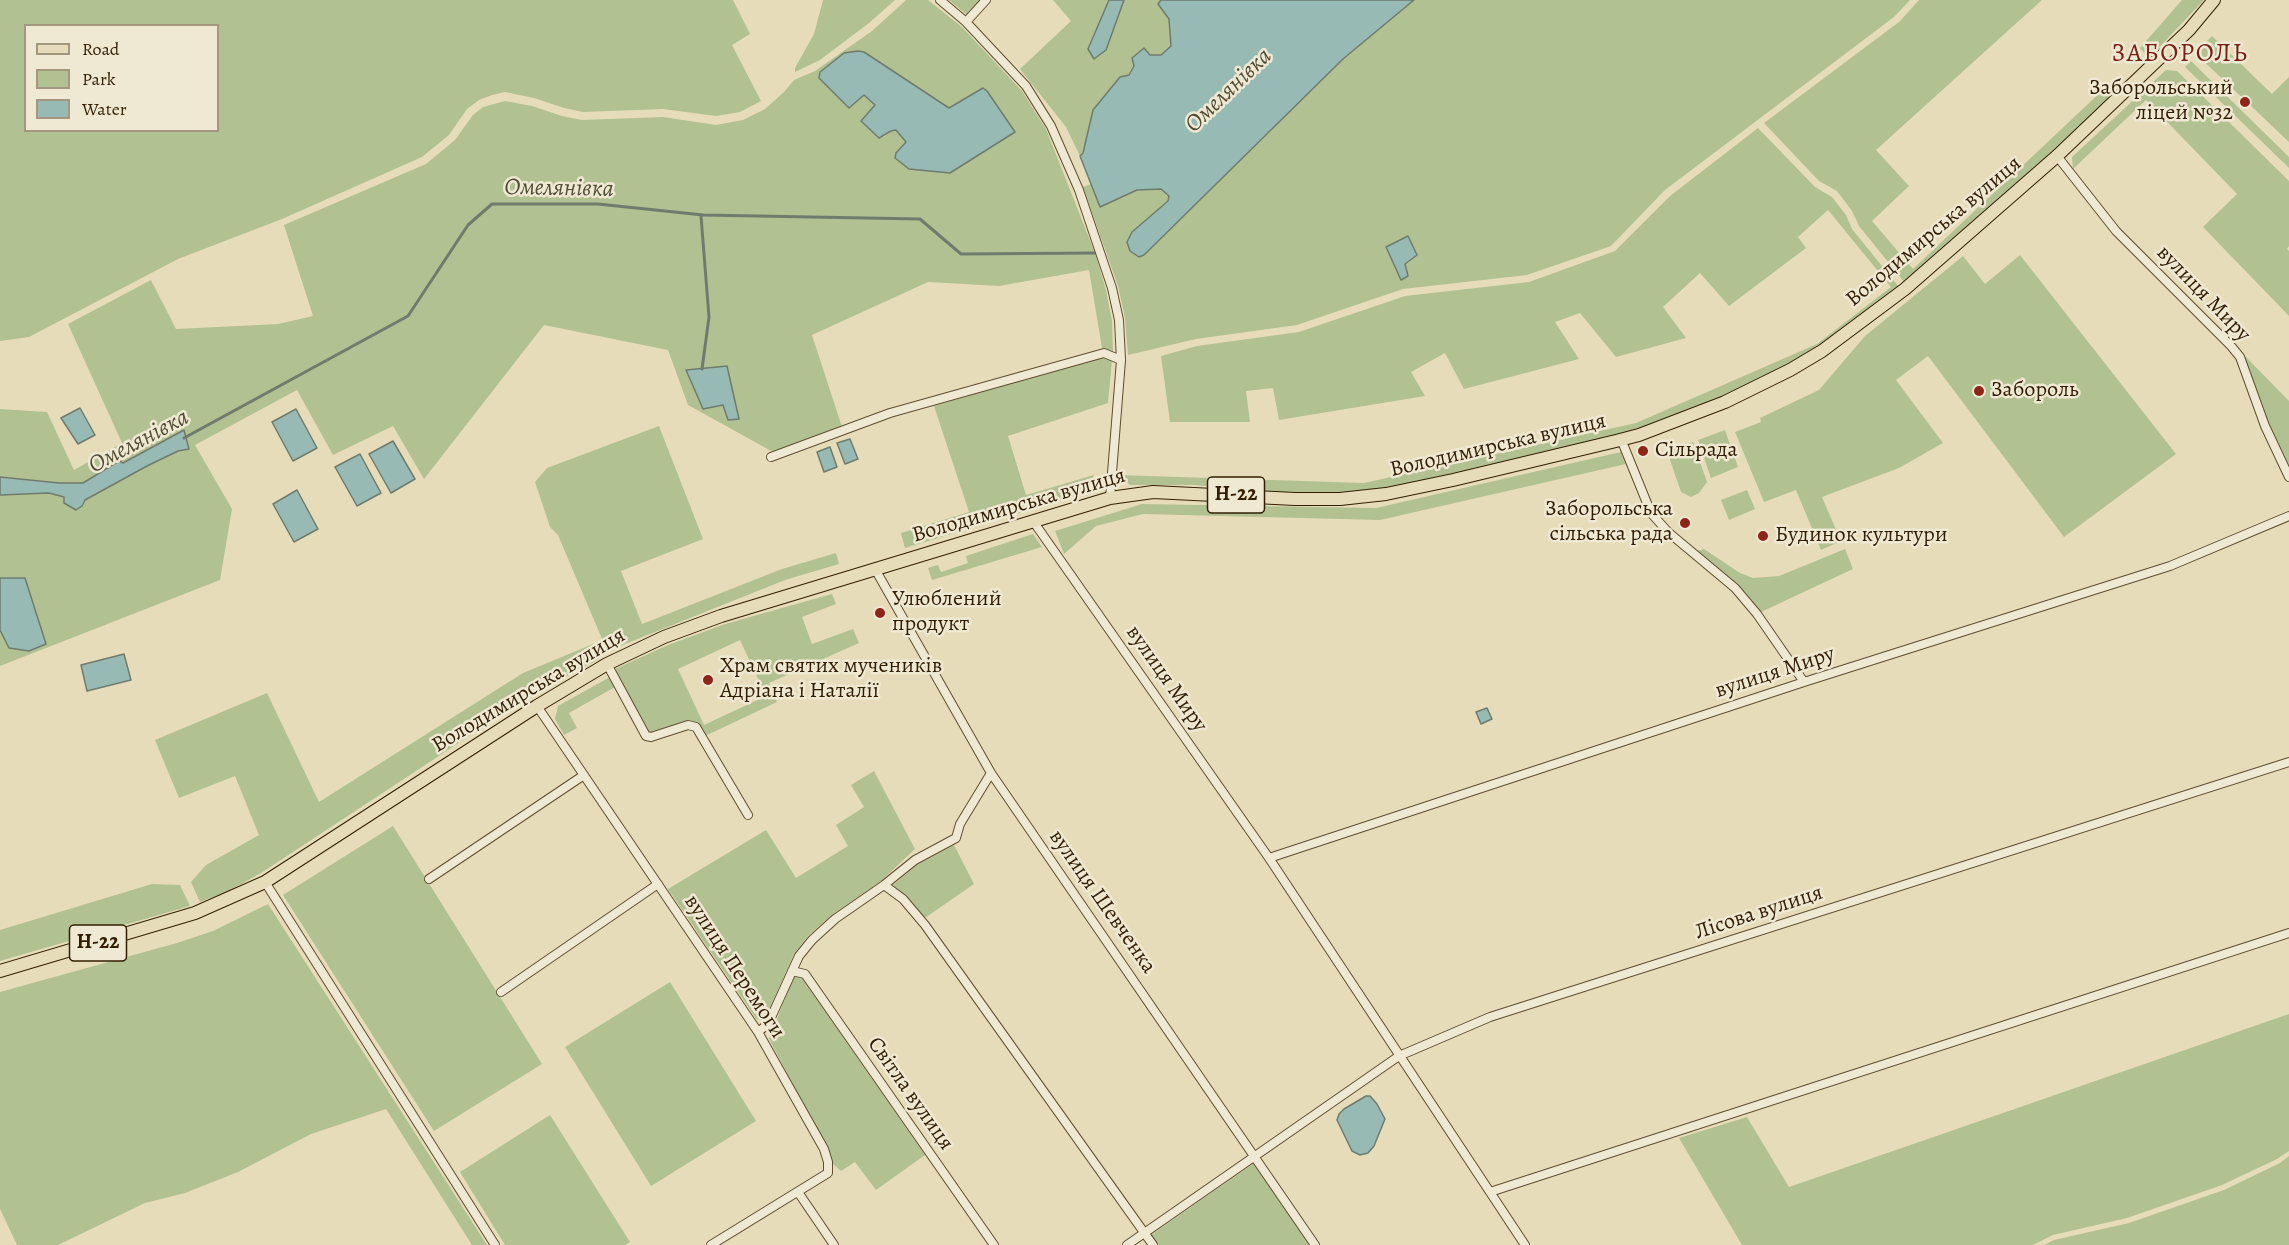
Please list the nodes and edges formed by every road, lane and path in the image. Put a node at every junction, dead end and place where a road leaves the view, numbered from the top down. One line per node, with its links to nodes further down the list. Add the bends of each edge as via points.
1 (940, 0): 4 (street)
2 (986, 0): 4 (street)
3 (2214, 0): 5 (main road, Володимирська вулиця / Н-22, via 2181,38)
4 (966, 22): 6 (street, via 1026,86 1051,126 1079,190 1112,288)
5 (2057, 156): 7 (main road, Володимирська вулиця / Н-22, via 1905,289 1822,351 1725,402); 9 (street, вулиця Миру, via 2116,231 2240,357)
6 (1121, 360): 8 (street, via 1104,353 890,413); 10 (street)
7 (1621, 440): 10 (main road, Володимирська вулиця / Н-22, via 1416,489 1362,497 1296,499 1174,492); 15 (street, via 1652,513 1668,532 1735,588)
8 (771, 457)
9 (2289, 477)
10 (1110, 498): 12 (main road, Володимирська вулиця / Н-22)
11 (2289, 516): 15 (street, вулиця Миру, via 2170,566)
12 (1033, 521): 13 (main road, Володимирська вулиця / Н-22); 21 (street, вулиця Миру)
13 (875, 569): 14 (main road, Володимирська вулиця / Н-22, via 721,616 663,637); 18 (street, вулиця Шевченка)
14 (607, 664): 16 (main road, Володимирська вулиця / Н-22); 20 (street, via 646,736 688,724 696,727)
15 (1804, 682): 21 (street, вулиця Миру)
16 (537, 706): 19 (street, вулиця Перемоги); 23 (main road, Володимирська вулиця / Н-22)
17 (2289, 762): 31 (street, Лісова вулиця, via 1490,1017)
18 (991, 773): 25 (street, via 960,824 956,838 915,860); 32 (street, вулиця Шевченка)
19 (584, 775): 22 (street); 24 (street, вулиця Перемоги)
20 (748, 815)
21 (1269, 858): 31 (street, вулиця Миру)
22 (429, 879)
23 (265, 882): 27 (main road, Володимирська вулиця / Н-22, via 195,914); 36 (street)
24 (658, 884): 29 (street); 30 (street, вулиця Перемоги)
25 (884, 885): 28 (street, via 812,940); 35 (street, via 903,899 925,925)
26 (2289, 933): 34 (street)
27 (0, 971)
28 (792, 971): 30 (street, via 768,1024); 39 (street, Світла вулиця, via 805,974)
29 (501, 992)
30 (758, 1032): 33 (street, вулиця Перемоги, via 828,1162 828,1173)
31 (1399, 1056): 32 (street, Лісова вулиця); 34 (street)
32 (1255, 1156): 35 (street, Лісова вулиця); 42 (street, вулиця Шевченка)
33 (798, 1192): 37 (street); 38 (street)
34 (1490, 1192): 43 (street)
35 (1144, 1233): 40 (street, Лісова вулиця); 41 (street)
36 (495, 1245)
37 (711, 1245)
38 (834, 1245)
39 (994, 1245)
40 (1127, 1245)
41 (1153, 1245)
42 (1316, 1245)
43 (1525, 1245)

